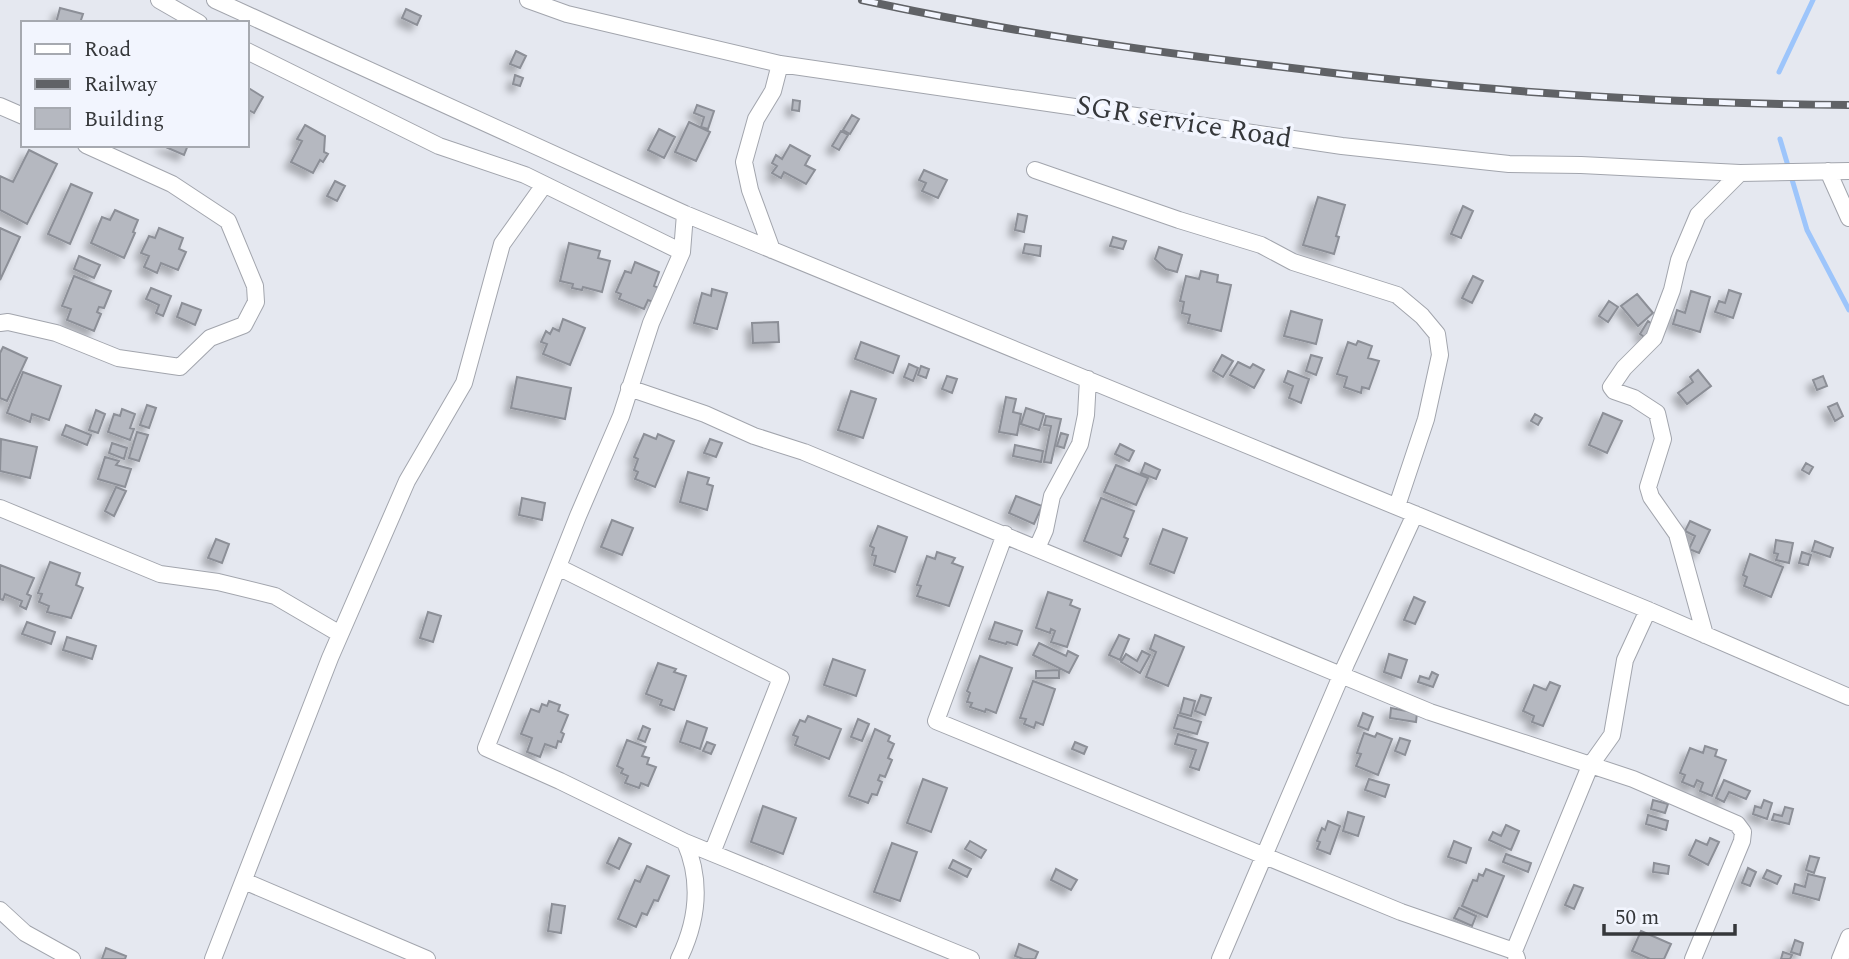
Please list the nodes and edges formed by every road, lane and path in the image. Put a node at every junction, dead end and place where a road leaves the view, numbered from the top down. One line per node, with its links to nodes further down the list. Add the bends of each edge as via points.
1 (159, 0): 4 (street)
2 (215, 0): 15 (street)
3 (528, 0): 6 (street, SGR service Road, via 567,14)
4 (196, 21)
5 (248, 51): 14 (street, via 439,146)
6 (780, 64): 13 (street, SGR service Road, via 1368,149 1509,164); 17 (street, via 773,91 756,119 744,162)
7 (0, 106): 8 (street)
8 (21, 115)
9 (90, 147): 19 (street, via 172,184 228,221 255,286 256,302 244,325 210,338 180,367 118,358 56,333)
10 (1035, 170): 22 (street, via 1397,295 1422,316 1437,334 1440,355 1426,419)
11 (1828, 171): 12 (street, SGR service Road); 13 (street, SGR service Road); 16 (street)
12 (1849, 171)
13 (1740, 173): 30 (street, via 1698,215 1654,338 1611,387 1657,414 1663,439 1648,487 1677,534)
14 (544, 185): 18 (street); 29 (street, via 502,244 464,383 407,481)
15 (685, 214): 17 (street); 18 (street)
16 (1849, 218)
17 (772, 250): 20 (street)
18 (682, 252): 21 (street, via 650,323)
19 (0, 323)
20 (1088, 379): 22 (street); 26 (street, via 1080,444 1052,496)
21 (629, 387): 25 (street); 27 (street)
22 (1397, 506): 24 (street)
23 (0, 508): 29 (street, via 160,575 218,582 275,596)
24 (1415, 514): 28 (street); 31 (street)
25 (1005, 534): 26 (street); 36 (street, via 936,721)
26 (1037, 548): 31 (street)
27 (558, 567): 34 (street, via 486,748); 35 (street, via 781,678)
28 (1648, 610): 30 (street); 33 (street, via 1625,660 1612,734)
29 (340, 634): 37 (street)
30 (1705, 635): 32 (street)
31 (1341, 676): 33 (street, via 1430,712); 36 (street)
32 (1849, 697)
33 (1590, 766): 40 (street); 47 (street, via 1633,779 1737,824 1742,832 1742,842)
34 (685, 842): 35 (street); 44 (street, via 694,863 697,895)
35 (712, 853): 45 (street)
36 (1264, 855): 40 (street); 46 (street)
37 (244, 881): 42 (street); 43 (street)
38 (0, 910): 41 (street, via 25,933)
39 (1849, 937): 48 (street)
40 (1515, 955)
41 (72, 959)
42 (214, 959)
43 (427, 959)
44 (679, 959)
45 (971, 959)
46 (1220, 959)
47 (1693, 959)
48 (1840, 959)

